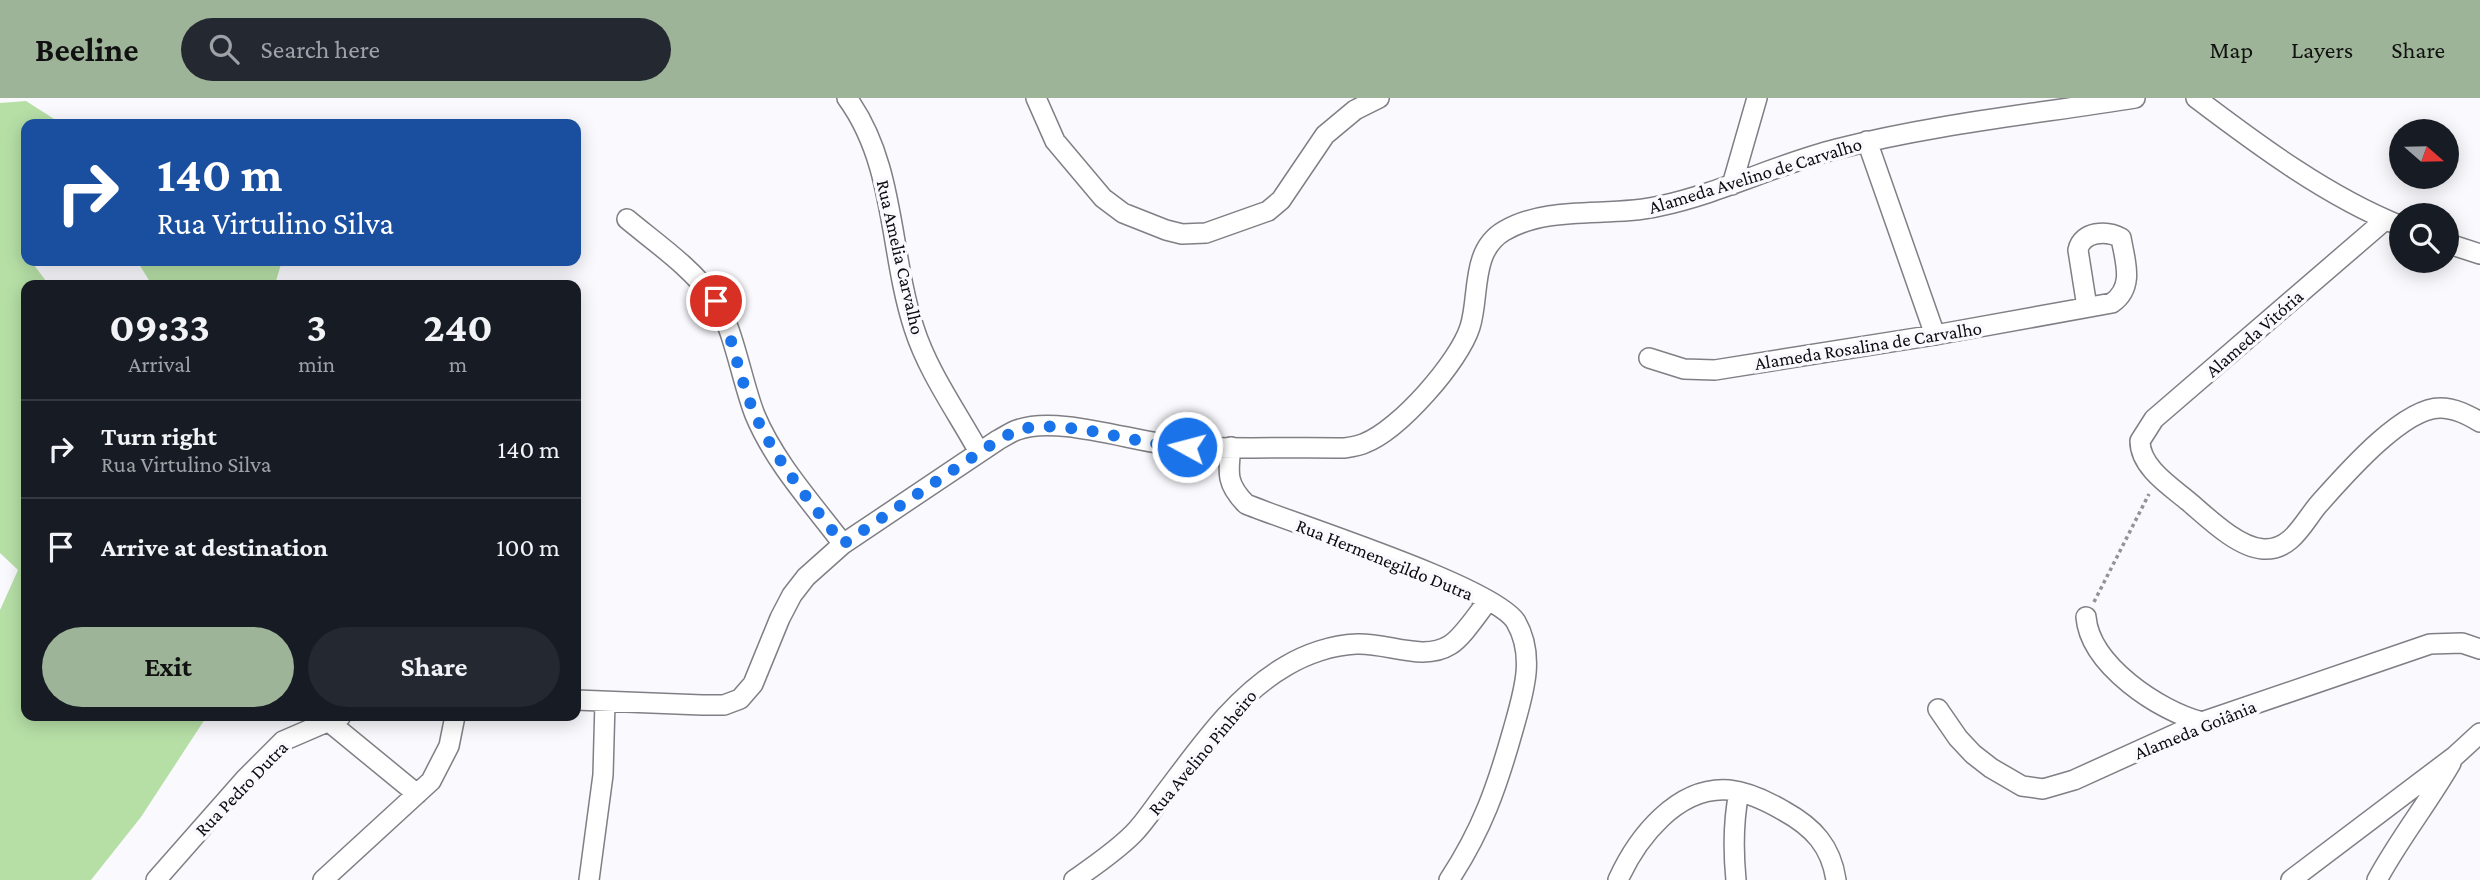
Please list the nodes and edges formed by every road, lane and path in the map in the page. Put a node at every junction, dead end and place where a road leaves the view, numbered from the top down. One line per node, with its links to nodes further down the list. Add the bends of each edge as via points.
1 (847, 98): 19 (street, Rua Amelia Carvalho, via 860,117 882,175 914,330)
2 (1036, 98): 3 (street, via 1055,141 1102,198 1123,212 1182,234 1206,233 1268,211 1281,200 1325,135 1355,110)
3 (1379, 98)
4 (1757, 98): 8 (street)
5 (2135, 98): 7 (street, Alameda Avelino de Carvalho)
6 (2196, 98): 10 (street, via 2303,174)
7 (1867, 141): 8 (street, Alameda Avelino de Carvalho, via 1792,161); 15 (street)
8 (1732, 184): 18 (street, Alameda Avelino de Carvalho, via 1658,207 1552,216 1501,232 1481,260 1474,313 1460,349 1394,425 1364,444 1344,448)
9 (627, 219): 21 (street, via 691,272 716,301 756,416 775,455)
10 (2389, 221)
11 (2389, 226): 20 (street, Alameda Vitória, via 2154,419 2140,441 2143,456)
12 (2459, 247): 13 (street)
13 (2480, 254)
14 (2087, 307): 15 (street, Alameda Rosalina de Carvalho)
15 (1935, 335): 16 (street, Alameda Rosalina de Carvalho, via 1715,370 1684,369)
16 (1649, 358)
17 (2480, 422): 20 (street, via 2440,408 2407,419 2379,441 2285,545 2273,549 2254,547 2218,527)
18 (1231, 447): 19 (street, Alameda Avelino de Carvalho, via 1157,444 1042,426 1019,429); 22 (street, Rua Hermenegildo Dutra, via 1228,473 1246,503 1410,565)
19 (979, 452): 21 (street, Alameda Avelino de Carvalho)
20 (2158, 476): 23 (path)
21 (843, 544): 26 (street, Alameda Avelino de Carvalho, via 792,595 747,692 733,703)
22 (1488, 601): 39 (street, Rua Avelino Pinheiro, via 1444,648 1430,652 1356,644 1335,647 1287,665 1261,682 1224,720 1134,833); 40 (street, Rua Hermenegildo Dutra, via 1514,620 1522,635 1528,657 1525,682 1491,804)
23 (2087, 617): 31 (street, via 2092,641 2115,669 2161,706)
24 (2480, 649): 31 (street, Alameda Goiânia, via 2462,643 2430,644)
25 (581, 700): 26 (street, Alameda Avelino de Carvalho)
26 (605, 702): 38 (street, via 603,775)
27 (1938, 709): 31 (street, Alameda Goiânia, via 1973,754 2005,777 2035,789 2074,780)
28 (328, 721): 36 (street, Rua Pedro Dutra, via 282,741)
29 (338, 721): 35 (street)
30 (455, 721): 35 (street, via 441,765)
31 (2202, 722)
32 (2480, 733): 33 (street)
33 (2455, 756): 44 (street); 45 (street)
34 (1739, 792): 41 (street, via 1699,794 1668,812 1634,851); 42 (street, via 1733,847); 43 (street, via 1769,802 1818,834 1829,852)
35 (417, 794): 37 (street)
36 (156, 880)
37 (323, 880)
38 (589, 880)
39 (1074, 880)
40 (1449, 880)
41 (1618, 880)
42 (1736, 880)
43 (1836, 880)
44 (2291, 880)
45 (2377, 880)

